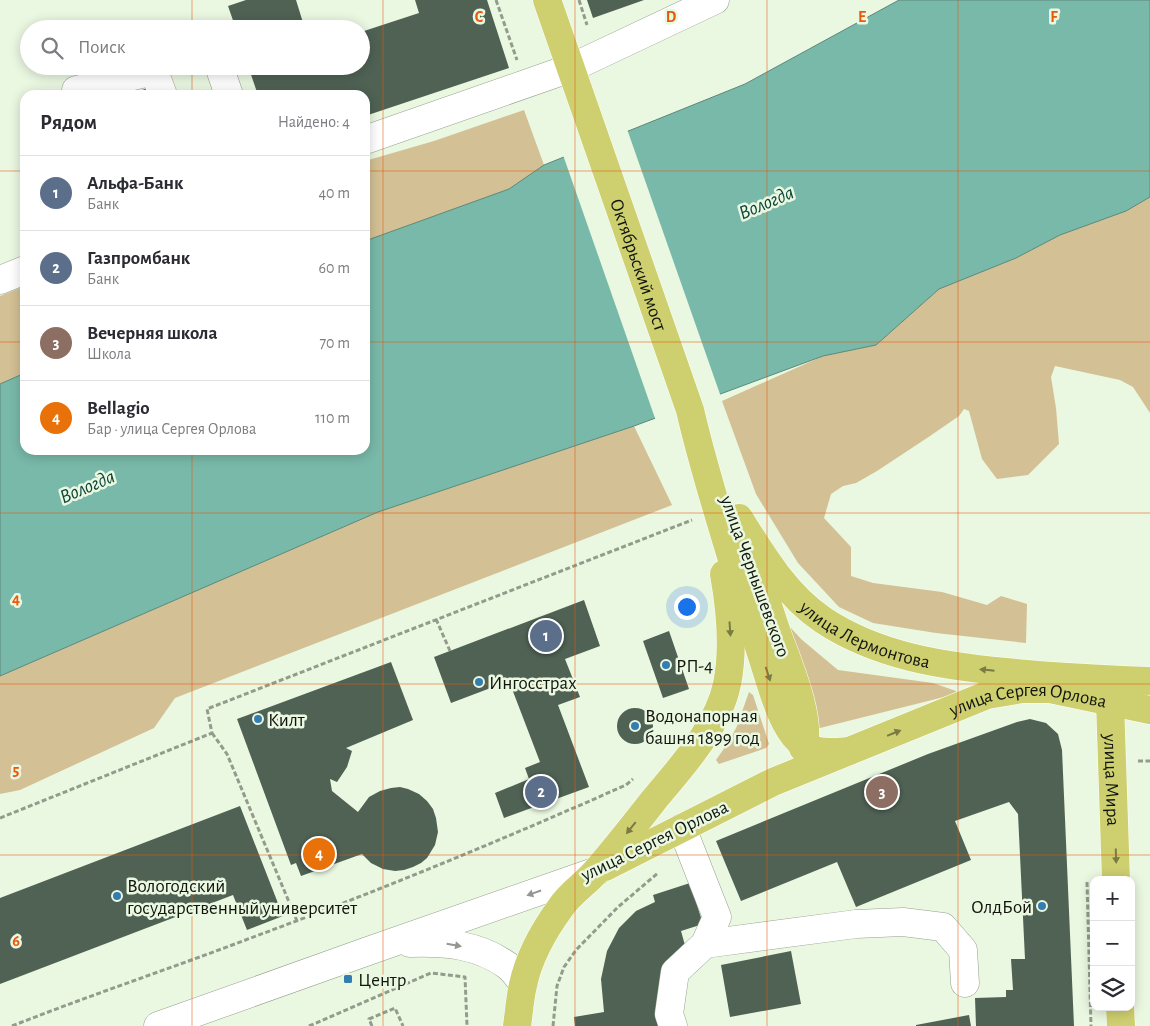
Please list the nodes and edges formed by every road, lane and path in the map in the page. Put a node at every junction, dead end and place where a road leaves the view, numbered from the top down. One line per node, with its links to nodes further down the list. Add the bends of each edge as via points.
1 (547, 0): 3 (main road)
2 (714, 0): 3 (street)
3 (571, 68): 10 (street); 13 (main road, Октябрьский мост)
4 (138, 75): 7 (street)
5 (156, 75): 8 (street)
6 (222, 75): 9 (street)
7 (76, 90)
8 (161, 90)
9 (227, 90)
10 (370, 138)
11 (20, 272): 12 (street)
12 (0, 280)
13 (690, 410): 14 (main road, улица Чернышевского); 16 (main road, улица Чернышевского)
14 (708, 477): 25 (main road, улица Чернышевского, one-way to 25, via 775,697 793,735); 33 (main road, one-way to 33, via 726,587 731,649 727,684 712,724)
15 (698, 518): 17 (path)
16 (740, 518): 19 (main road, улица Лермонтова, one-way to 16, via 930,662 853,638 801,602 770,565); 25 (main road, улица Чернышевского, via 796,689 805,730)
17 (436, 620): 18 (path); 24 (path, via 206,709)
18 (450, 652)
19 (1036, 675): 21 (main road, улица Сергея Орлова); 22 (main road)
20 (1150, 681): 21 (main road, улица Сергея Орлова)
21 (1111, 691): 22 (main road, улица Сергея Орлова, via 1022,689); 23 (main road, улица Сергея Орлова); 34 (main road, улица Мира, one-way to 34)
22 (987, 695): 26 (main road, улица Сергея Орлова, one-way to 22)
23 (1150, 710)
24 (212, 733): 31 (path); 36 (path, via 227,754)
25 (804, 746): 26 (main road, via 823,752); 30 (main road, via 788,770)
26 (849, 751): 30 (main road, улица Сергея Орлова)
27 (1150, 761): 28 (path)
28 (1150, 765)
29 (634, 779): 36 (path, via 527,829)
30 (773, 782): 32 (main road, улица Сергея Орлова)
31 (0, 818)
32 (686, 839): 33 (main road, улица Сергея Орлова); 37 (street, via 717,917); 49 (path, via 662,869 576,950 564,967 557,986)
33 (597, 871): 38 (street, улица Сергея Орлова, one-way to 38); 40 (main road, via 562,905 533,956)
34 (1116, 876)
35 (1087, 881): 51 (path)
36 (297, 921): 42 (path)
37 (705, 944): 39 (street, via 856,924 903,922 943,927 963,950); 50 (street, via 675,972 669,1014)
38 (371, 950): 40 (street, one-way to 40, via 407,943 456,944 494,957 509,967); 43 (street, улица Сергея Орлова)
39 (966, 983)
40 (524, 984): 48 (main road)
41 (1120, 1011): 52 (main road)
42 (12, 1026)
43 (158, 1026)
44 (309, 1026): 47 (path, via 431,973 465,977)
45 (372, 1026): 46 (path, via 369,1019 395,1008)
46 (403, 1026)
47 (467, 1026)
48 (517, 1026)
49 (553, 1026)
50 (673, 1026)
51 (1090, 1026)
52 (1121, 1026)

